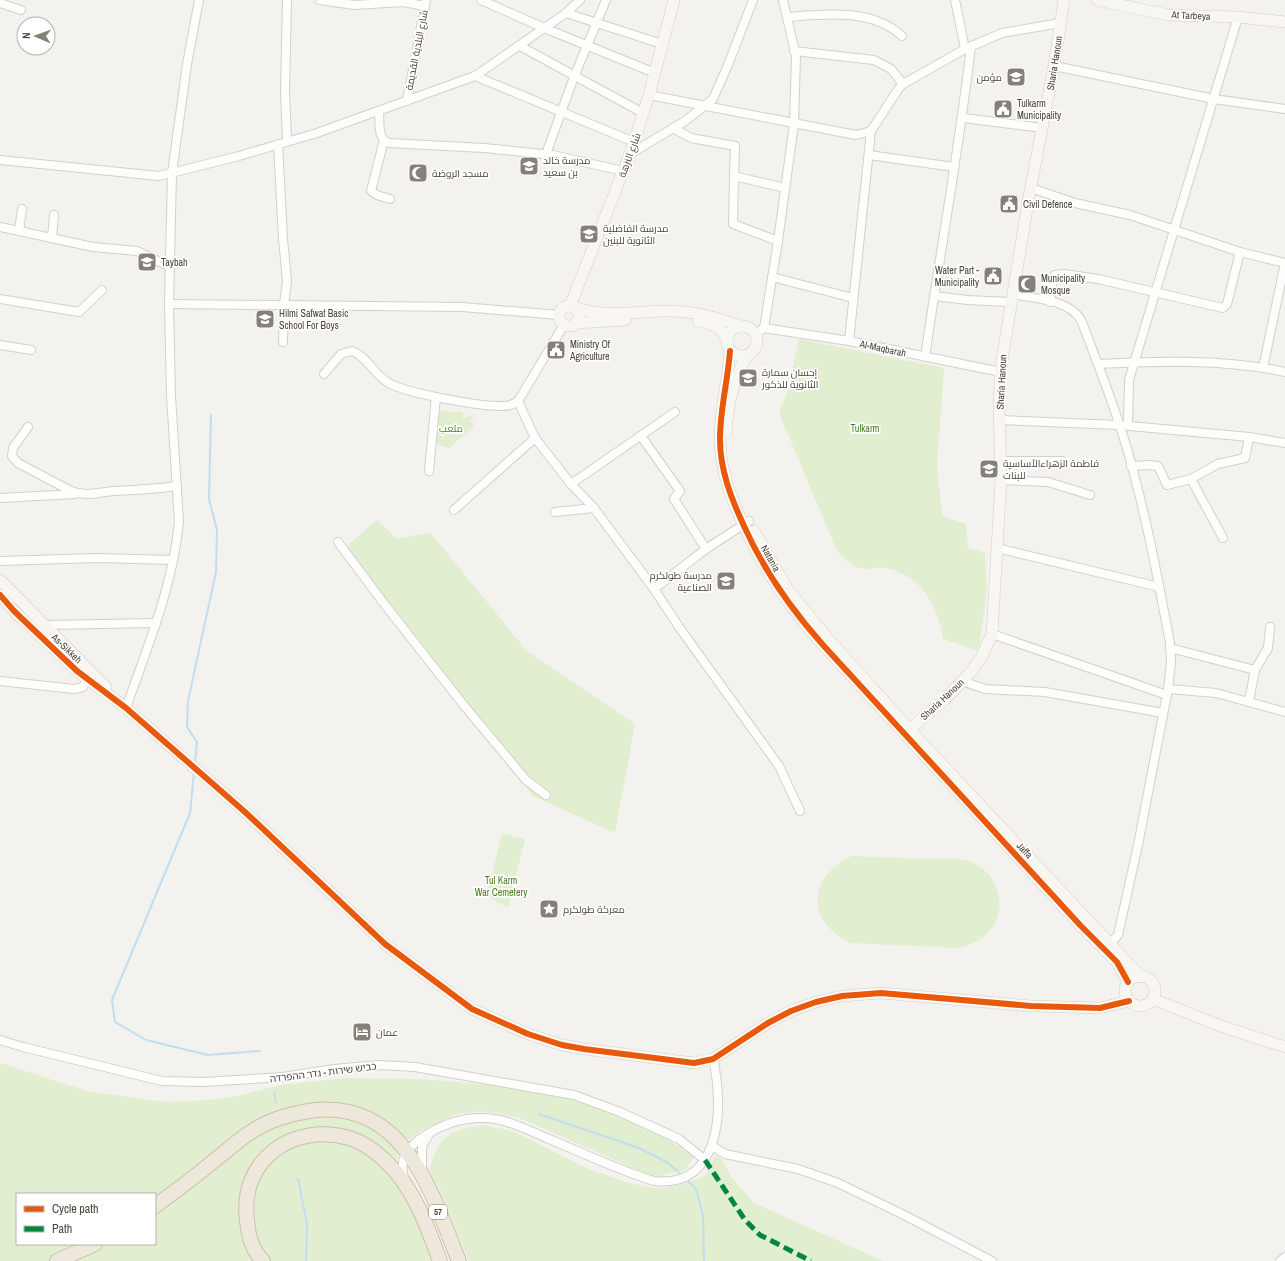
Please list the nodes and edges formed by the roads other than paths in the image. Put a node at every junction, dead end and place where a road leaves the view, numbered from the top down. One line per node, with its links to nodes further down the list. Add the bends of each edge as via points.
1 (199, 0): 57 (street)
2 (288, 0): 48 (street, via 285,91)
3 (320, 0): 14 (street, via 354,5)
4 (481, 0): 22 (street)
5 (580, 0): 16 (street)
6 (674, 0): 24 (street, شارع النزهة)
7 (753, 0): 37 (street, via 713,99)
8 (783, 0): 17 (street)
9 (956, 0): 27 (street)
10 (1064, 0): 21 (street, Sharia Hanoun)
11 (1097, 0): 18 (street, At Tarbeya, via 1169,15)
12 (606, 1): 20 (street)
13 (0, 3): 15 (street)
14 (425, 3): 36 (street, شارع البلدية القديمة)
15 (21, 10)
16 (566, 13): 20 (street); 22 (street)
17 (787, 17): 23 (street, via 822,14 873,19 894,28); 28 (street)
18 (1238, 17): 19 (street, At Tarbeya); 35 (street)
19 (1285, 22)
20 (597, 23): 24 (street); 26 (street)
21 (1060, 23): 27 (street, via 1002,32); 29 (street, Sharia Hanoun)
22 (544, 28): 25 (street); 26 (street)
23 (902, 36)
24 (662, 44): 30 (street, شارع النزهة)
25 (520, 46): 31 (street); 32 (street)
26 (589, 46): 30 (street); 32 (street)
27 (968, 47): 33 (street); 42 (street)
28 (794, 50): 33 (street, via 874,60 891,69); 43 (street)
29 (1054, 66): 35 (street); 45 (street, Sharia Hanoun)
30 (654, 73): 34 (street, شارع النزهة)
31 (475, 76): 36 (street); 40 (street)
32 (574, 77): 40 (street); 41 (street)
33 (903, 84): 46 (street)
34 (649, 95): 37 (street); 41 (street, شارع النزهة)
35 (1214, 99): 38 (street); 66 (street)
36 (407, 101): 39 (street)
37 (704, 106): 43 (street); 44 (street)
38 (1285, 109)
39 (379, 111): 47 (street, via 381,136); 48 (street)
40 (563, 112): 49 (street); 51 (street)
41 (643, 113): 49 (street, شارع النزهة)
42 (962, 118): 45 (street); 55 (street)
43 (794, 124): 46 (street, via 856,135); 59 (street)
44 (673, 128): 52 (street); 58 (street, via 691,138 734,146)
45 (1042, 128): 60 (street, Sharia Hanoun)
46 (871, 131): 53 (street)
47 (384, 140): 51 (street, via 389,143); 61 (street, via 371,191)
48 (287, 141): 50 (street)
49 (634, 142): 52 (street, شارع النزهة)
50 (278, 144): 57 (street); 81 (street, via 286,281)
51 (546, 154): 56 (street)
52 (630, 154): 56 (street, شارع النزهة)
53 (869, 155): 55 (street); 76 (street)
54 (0, 160): 57 (street, via 159,176)
55 (954, 167): 75 (street)
56 (623, 171): 82 (street, شارع النزهة)
57 (172, 173): 71 (street)
58 (734, 176): 59 (street); 68 (street, via 733,224)
59 (785, 188): 68 (street)
60 (1031, 188): 66 (street, via 1074,203 1130,215); 77 (street, Sharia Hanoun)
61 (390, 199)
62 (22, 209): 65 (street)
63 (54, 215): 67 (street)
64 (0, 227): 65 (street)
65 (19, 231): 67 (street)
66 (1174, 231): 69 (street); 74 (street)
67 (52, 238): 71 (street, via 93,247 137,251)
68 (778, 241): 72 (street)
69 (1240, 252): 70 (street); 74 (street, via 1226,307)
70 (1285, 263): 98 (street)
71 (170, 267): 80 (street)
72 (772, 277): 76 (street); 87 (street)
73 (102, 290): 78 (street, via 80,312)
74 (1156, 292): 79 (street, via 1058,274 1052,280); 96 (street)
75 (934, 296): 77 (street, via 968,300); 95 (street)
76 (853, 298): 89 (street)
77 (1012, 298): 79 (street); 99 (street, Sharia Hanoun)
78 (0, 299)
79 (1050, 302): 97 (street, via 1067,306 1078,315)
80 (169, 304): 81 (street); 120 (street, via 171,396)
81 (284, 304): 83 (street, via 462,307); 90 (street)
82 (573, 307): 83 (street, via 562,309); 84 (street, via 579,317); 86 (street, via 595,313 684,312 718,318)
83 (559, 314): 85 (street)
84 (576, 323): 85 (street); 88 (street, via 649,318 685,319 716,326)
85 (564, 325): 103 (street)
86 (741, 326): 87 (street); 88 (street, via 732,330)
87 (760, 331): 89 (street, Al-Maqbarah); 94 (street, via 757,347)
88 (727, 339): 93 (street)
89 (848, 341): 95 (street, Al-Maqbarah)
90 (283, 342)
91 (0, 344): 92 (street)
92 (31, 350)
93 (730, 351): 94 (street, via 740,357); 127 (street, Natania, via 721,413 720,450 729,492)
94 (747, 356): 127 (street, Natania, via 734,383 726,442 730,477)
95 (925, 357): 99 (street, Al-Maqbarah)
96 (1134, 363): 97 (street); 98 (street, via 1187,361); 107 (street, via 1129,385)
97 (1098, 364): 106 (street)
98 (1263, 368): 100 (street)
99 (1001, 372): 105 (street, Sharia Hanoun)
100 (1285, 372)
101 (324, 374): 102 (street, via 341,354 352,351 388,382 400,388)
102 (436, 397): 103 (street, via 504,406); 116 (street)
103 (518, 401): 111 (street)
104 (675, 412): 109 (street)
105 (1000, 420): 106 (street); 113 (street, Sharia Hanoun)
106 (1119, 424): 107 (street); 115 (street)
107 (1128, 425): 110 (street)
108 (28, 427): 121 (street, via 13,448 14,460)
109 (641, 436): 119 (street); 131 (street, via 680,491 674,499)
110 (1249, 437): 112 (street); 117 (street, via 1245,458 1218,464)
111 (535, 438): 119 (street); 125 (street)
112 (1285, 443)
113 (1001, 461): 114 (street); 118 (street, Sharia Hanoun)
114 (1062, 461)
115 (1131, 466): 117 (street, via 1158,466 1167,485); 136 (street, via 1146,520)
116 (429, 471)
117 (1191, 479): 128 (street)
118 (1001, 480): 122 (street, via 1048,482); 130 (street, Sharia Hanoun)
119 (571, 484): 124 (street)
120 (177, 486): 121 (street, via 141,491 112,491 96,495); 132 (street, via 179,522)
121 (78, 494): 123 (street)
122 (1090, 495)
123 (0, 498)
124 (594, 508): 126 (street); 137 (street)
125 (454, 510)
126 (555, 512)
127 (746, 523): 131 (street); 153 (street, Natania, via 800,606)
128 (1223, 538)
129 (338, 542): 154 (street, via 467,709 526,780)
130 (997, 548): 136 (street); 142 (street, Sharia Hanoun)
131 (706, 549): 137 (street)
132 (173, 560): 133 (street, via 96,558); 139 (street)
133 (0, 561)
134 (0, 575): 140 (street, via 15,594)
135 (0, 580): 140 (street, As-Sikkeh)
136 (1159, 587): 143 (street)
137 (654, 589): 155 (street, via 678,627 779,766)
138 (0, 595): 145 (street, As-Sikkeh)
139 (156, 623): 140 (street); 150 (street)
140 (47, 625): 150 (street, As-Sikkeh)
141 (1270, 627): 144 (street, via 1268,648)
142 (992, 634): 147 (street, Sharia Hanoun, via 981,658); 148 (street)
143 (1170, 648): 144 (street); 148 (street)
144 (1256, 670): 149 (street)
145 (87, 679): 146 (street, via 83,687 74,689); 150 (street, As-Sikkeh)
146 (0, 681)
147 (962, 681): 152 (street, via 985,689 1045,692); 153 (street, Sharia Hanoun, via 945,699)
148 (1168, 692): 149 (street, via 1216,693); 152 (street)
149 (1249, 701): 151 (street)
150 (126, 708): 163 (street, via 245,812 384,944 472,1009 512,1028 562,1045 694,1063)
151 (1285, 712)
152 (1163, 713): 156 (street, via 1121,924 1118,935)
153 (906, 731): 156 (street, Jaffa)
154 (546, 795)
155 (800, 811)
156 (1107, 947): 157 (street, Jaffa); 158 (street, Jaffa)
157 (1141, 977): 158 (street); 159 (street, via 1153,984)
158 (1128, 982): 160 (street, via 1126,992)
159 (1153, 999): 160 (street, via 1141,1006); 162 (street, via 1218,1025)
160 (1129, 1001): 163 (street, via 1100,1008 1086,1008 1003,1004 881,993 842,996 816,1002 780,1017)
161 (0, 1040): 167 (street, כביש שירות - גדר ההפרדה, via 162,1081 204,1082 284,1077 380,1065 415,1067 574,1095 620,1112 679,1139)
162 (1285, 1047)
163 (713, 1059): 165 (street, via 718,1093 717,1122)
164 (430, 1132): 166 (street); 167 (street, via 464,1119 497,1119 639,1176 668,1183 690,1175); 168 (street, via 422,1146)
165 (712, 1146): 167 (street); 177 (street, via 725,1154 798,1169 838,1183)
166 (407, 1150): 168 (highway); 169 (street, via 402,1170); 170 (highway, via 385,1129 365,1116 346,1111 300,1112 276,1119 251,1132)
167 (705, 1160)
168 (422, 1176): 172 (highway, 57)
169 (408, 1188): 174 (highway, 57); 176 (highway, via 380,1157 350,1138 328,1134 307,1136 288,1142 272,1151 259,1165 250,1181 246,1215 249,1236)
170 (156, 1205)
171 (93, 1245): 175 (highway)
172 (456, 1255)
173 (1285, 1256): 178 (street)
174 (439, 1258)
175 (57, 1261)
176 (263, 1261)
177 (992, 1261)
178 (1280, 1261)

